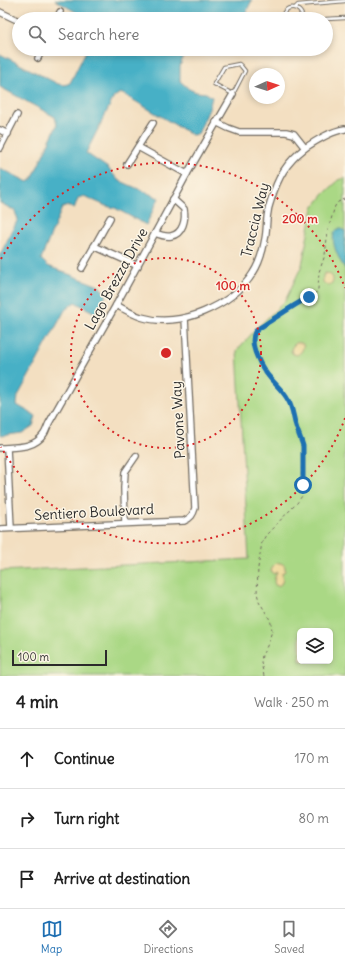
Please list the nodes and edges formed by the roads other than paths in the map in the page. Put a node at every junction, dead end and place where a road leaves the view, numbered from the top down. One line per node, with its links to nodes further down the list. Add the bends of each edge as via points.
1 (345, 1): 2 (lane, via 298,5)
2 (295, 8): 4 (lane); 5 (lane)
3 (0, 12): 6 (street)
4 (284, 12)
5 (301, 12)
6 (12, 18)
7 (345, 18): 8 (lane)
8 (333, 19)
9 (233, 94): 9 (lane, via 245,71 239,64 224,67 214,84); 11 (street, Lago Brezza Drive)
10 (17, 115): 15 (street)
11 (216, 122): 18 (street, via 239,132 294,134); 20 (street, Lago Brezza Drive)
12 (153, 123): 16 (street)
13 (345, 129): 18 (street, Traccia Way, via 330,133)
14 (0, 130): 15 (street)
15 (8, 134): 17 (street)
16 (138, 147): 19 (street); 20 (street)
17 (0, 148)
18 (305, 148): 28 (street, Traccia Way, via 294,157 278,179 268,212 260,257 253,274 227,300)
19 (127, 164)
20 (187, 174): 21 (street, Lago Brezza Drive)
21 (173, 199): 23 (street, Lago Brezza Drive); 23 (street, via 184,209 185,220 178,234 171,237)
22 (110, 218): 24 (street)
23 (155, 233): 25 (street, Lago Brezza Drive)
24 (94, 246): 25 (street); 26 (street)
25 (138, 266): 27 (street, Lago Brezza Drive)
26 (82, 268)
27 (116, 305): 28 (street, Traccia Way, via 140,317 160,320); 30 (street, Lago Brezza Drive, via 38,442)
28 (185, 318): 32 (street, Pavone Way, via 195,508)
29 (0, 448): 30 (street, Lago Brezza Drive)
30 (7, 448): 34 (street)
31 (136, 456): 33 (street, via 125,472)
32 (190, 519): 33 (street, Sentiero Boulevard)
33 (125, 523): 34 (street, Sentiero Boulevard)
34 (11, 528): 35 (street, Sentiero Boulevard)
35 (0, 529)

